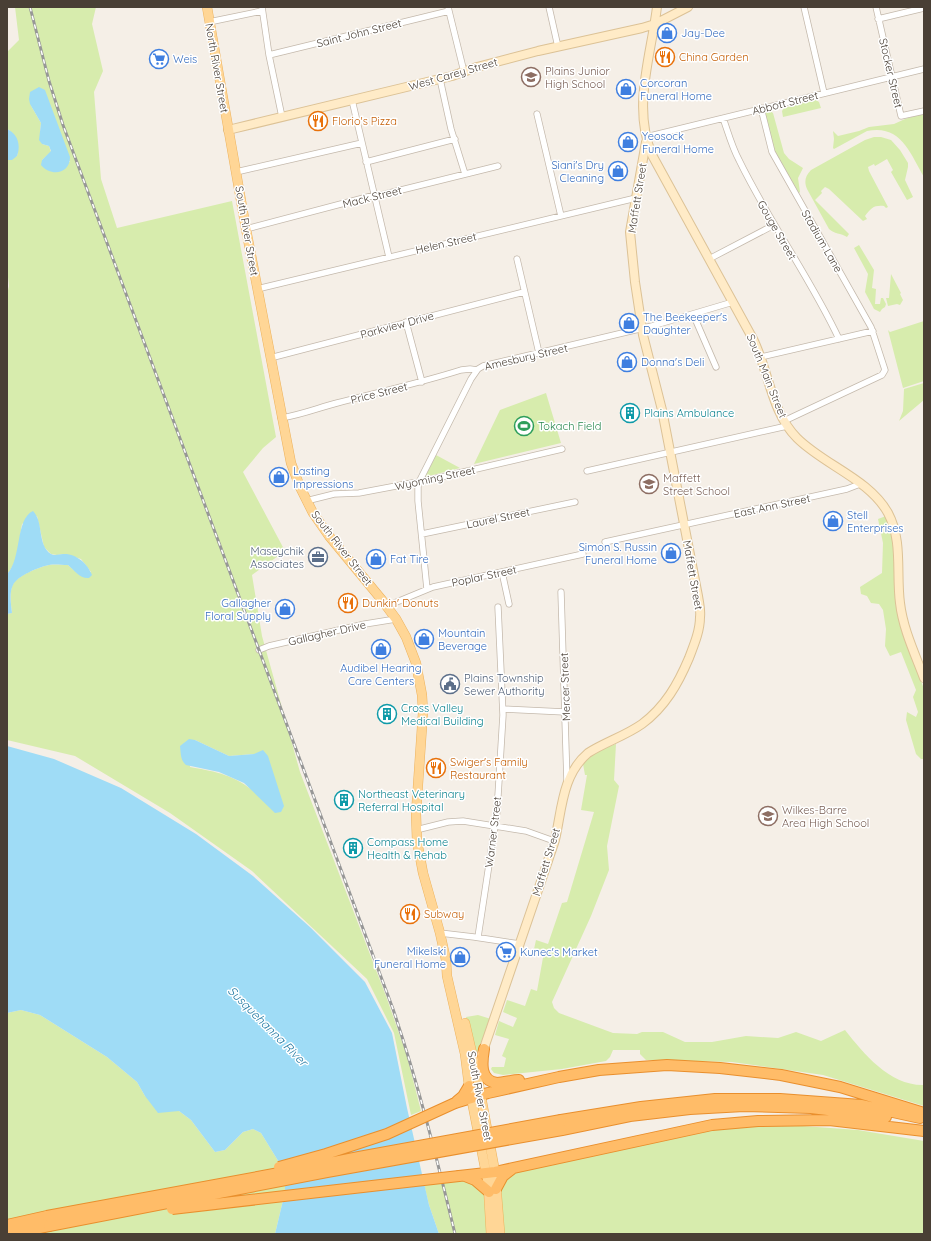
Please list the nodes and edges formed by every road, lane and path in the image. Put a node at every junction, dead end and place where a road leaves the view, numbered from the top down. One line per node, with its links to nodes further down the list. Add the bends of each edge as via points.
1 (206, 7): 11 (main road, North River Street)
2 (548, 7): 13 (street)
3 (657, 7): 12 (main road, South Main Street)
4 (688, 7): 12 (main road, West Carey Street)
5 (804, 7): 19 (street)
6 (876, 7): 10 (street, Stocker Street)
7 (924, 8): 10 (street)
8 (262, 9): 11 (street); 14 (street)
9 (448, 9): 14 (street, Saint John Street); 16 (street)
10 (878, 19): 17 (street, Stocker Street)
11 (209, 22): 26 (main road, North River Street)
12 (655, 24): 13 (main road, West Carey Street); 28 (main road, South Main Street, via 644,77 643,109)
13 (558, 47): 16 (main road, West Carey Street)
14 (269, 55): 24 (street)
15 (924, 69): 17 (street, Abbott Street)
16 (464, 72): 18 (main road, West Carey Street)
17 (893, 77): 19 (street, Abbott Street); 22 (street, Stocker Street, via 901,116)
18 (440, 79): 20 (main road, West Carey Street); 27 (street)
19 (824, 93): 21 (street, Abbott Street)
20 (352, 100): 24 (main road, West Carey Street); 29 (street)
21 (761, 108): 25 (street, Abbott Street); 48 (street, Stadium Lane, via 772,152)
22 (924, 111)
23 (537, 114): 36 (street)
24 (282, 117): 26 (main road, West Carey Street)
25 (723, 118): 28 (street, Abbott Street); 37 (street, Gouge Street, via 739,161)
26 (228, 130): 32 (main road, South River Street)
27 (455, 139): 30 (street); 33 (street)
28 (646, 139): 35 (main road, Maffett Street); 40 (main road, South Main Street, via 652,155)
29 (362, 143): 30 (street); 32 (street)
30 (366, 162): 34 (street)
31 (498, 166): 33 (street, Mack Street)
32 (236, 172): 38 (main road, South River Street)
33 (465, 174): 34 (street, Mack Street)
34 (375, 195): 38 (street, Mack Street); 39 (street)
35 (636, 198): 36 (street, Helen Street); 47 (main road, Maffett Street, via 630,236)
36 (561, 216): 39 (street, Helen Street)
37 (774, 225): 40 (street); 49 (street, Gouge Street)
38 (246, 229): 42 (main road, South River Street)
39 (389, 257): 42 (street, Helen Street)
40 (709, 258): 44 (main road, South Main Street)
41 (517, 259): 43 (street)
42 (257, 289): 52 (main road, South River Street)
43 (524, 292): 46 (street, Parkview Drive); 50 (street)
44 (733, 302): 45 (street, Amesbury Street); 51 (main road, South Main Street)
45 (693, 314): 47 (street, Amesbury Street); 53 (street)
46 (406, 322): 52 (street, Parkview Drive); 55 (street)
47 (641, 328): 50 (street, Amesbury Street); 59 (main road, Maffett Street)
48 (873, 331): 49 (street); 57 (street, Stadium Lane, via 884,364 884,372)
49 (839, 339): 51 (street)
50 (539, 353): 54 (street, Amesbury Street, via 484,366)
51 (761, 357): 57 (main road, South Main Street, via 772,392)
52 (270, 358): 56 (main road, South River Street)
53 (716, 367)
54 (477, 370): 55 (street, Price Street, via 461,370); 61 (street, Amesbury Street)
55 (422, 382): 56 (street, Price Street)
56 (281, 418): 63 (main road, South River Street, via 295,477)
57 (786, 423): 59 (street); 62 (main road, South Main Street, via 797,438)
58 (562, 449): 61 (street, Wyoming Street)
59 (670, 452): 60 (street); 65 (main road, Maffett Street)
60 (587, 471)
61 (419, 482): 63 (street, Wyoming Street, via 359,493 334,494); 66 (street, Amesbury Street, via 417,492)
62 (860, 484): 65 (street, East Ann Street, via 847,490); 77 (main road, South Main Street, via 883,505 894,528 901,612)
63 (306, 501): 73 (main road, South River Street, via 329,536)
64 (575, 502): 66 (street, Laurel Street)
65 (684, 525): 67 (street, East Ann Street); 80 (main road, Maffett Street, via 700,617 697,636 680,678 659,709 641,725 588,753 576,766)
66 (422, 534): 70 (street, Amesbury Street)
67 (606, 542)
68 (583, 554): 69 (street, Poplar Street)
69 (502, 572): 70 (street, Poplar Street); 72 (street)
70 (427, 589): 73 (street, Poplar Street)
71 (561, 592): 79 (street, Mercer Street)
72 (509, 604)
73 (387, 606): 75 (main road, South River Street)
74 (498, 607): 78 (street, Warner Street)
75 (396, 618): 76 (street, Gallagher Drive); 82 (main road, South River Street, via 411,650 422,695)
76 (259, 650)
77 (924, 678)
78 (503, 708): 79 (street); 81 (street, Warner Street)
79 (565, 712): 80 (street, Mercer Street)
80 (567, 782): 83 (main road, Maffett Street)
81 (495, 826): 82 (street, via 454,821); 83 (street, via 526,831); 85 (street, Warner Street)
82 (416, 830): 84 (main road, South River Street, via 423,873)
83 (554, 841): 86 (main road, Maffett Street)
84 (440, 933): 85 (street); 87 (main road, South River Street)
85 (478, 938): 86 (street)
86 (520, 944): 88 (main road, Maffett Street)
87 (446, 960): 89 (main road, South River Street, via 453,974); 92 (main road, South River Street)
88 (484, 1049): 89 (main road, Maffett Street); 90 (highway, via 483,1072 492,1082)
89 (477, 1075): 91 (highway, via 488,1087); 92 (main road, Maffett Street); 93 (main road, South River Street)
90 (559, 1077): 91 (highway); 95 (highway, via 642,1066 720,1068 782,1075 840,1087)
91 (526, 1084): 93 (highway)
92 (469, 1086): 93 (main road, South River Street); 94 (highway)
93 (476, 1096): 94 (highway); 101 (main road, South River Street)
94 (455, 1103): 103 (highway, bridge, via 387,1134 351,1147)
95 (924, 1113)
96 (924, 1119): 97 (highway, via 861,1105 780,1099 715,1099 641,1106)
97 (562, 1125): 98 (highway, via 690,1108 744,1106 811,1108 882,1116); 103 (highway, bridge, via 359,1156); 105 (highway, bridge, via 327,1172)
98 (924, 1126)
99 (924, 1131): 100 (highway, via 829,1120 719,1124)
100 (514, 1168): 101 (highway); 104 (highway, via 502,1176)
101 (491, 1172): 102 (highway); 104 (main road, South River Street)
102 (462, 1176): 104 (highway); 105 (highway, bridge)
103 (214, 1184): 105 (highway, bridge)
104 (492, 1190): 108 (main road, South River Street); 109 (main road, South River Street)
105 (48, 1221): 106 (highway); 107 (highway)
106 (7, 1224)
107 (10, 1234)
108 (491, 1234)
109 (500, 1234)

